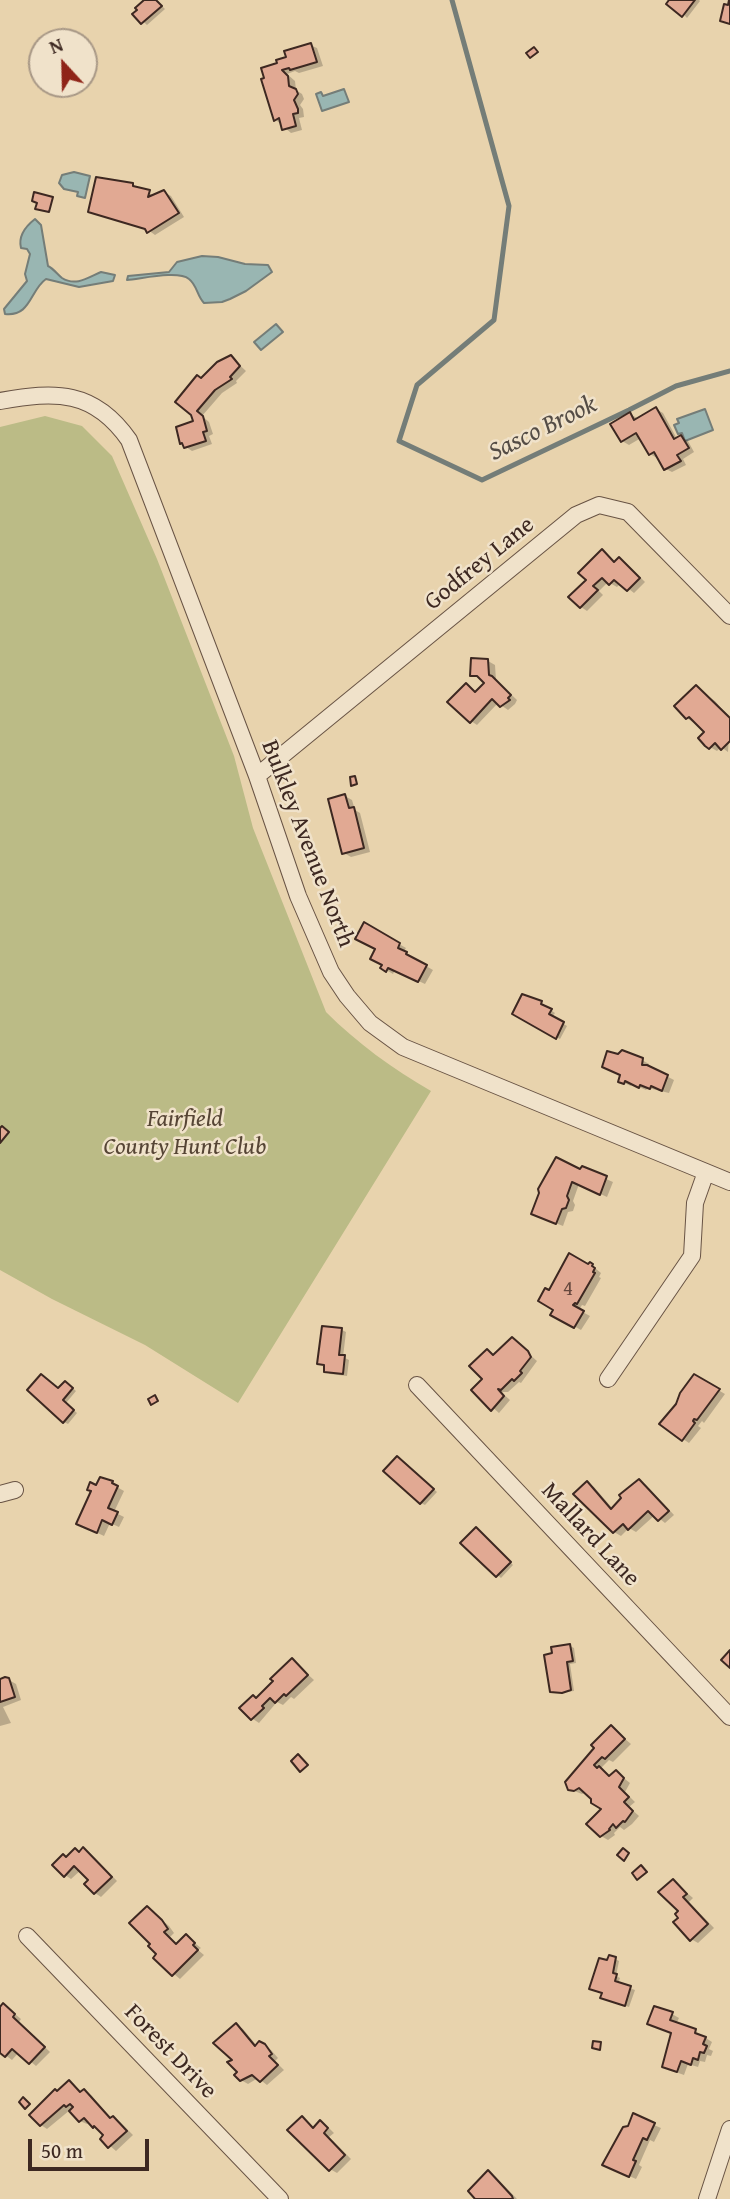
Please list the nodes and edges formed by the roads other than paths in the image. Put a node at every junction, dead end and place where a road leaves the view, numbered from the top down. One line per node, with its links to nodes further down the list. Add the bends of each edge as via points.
1 (0, 401): 3 (street, Bulkley Avenue North, via 61,395 85,401 102,409 129,440)
2 (730, 616): 3 (street, Godfrey Lane, via 628,512 599,505 576,515)
3 (257, 776): 4 (street, Bulkley Avenue North, via 298,896 331,972 370,1023 403,1047)
4 (706, 1172): 5 (street, Bulkley Avenue North); 6 (street, via 695,1203 692,1256)
5 (730, 1182)
6 (608, 1378)
7 (417, 1385): 8 (street, Mallard Lane)
8 (730, 1717)
9 (27, 1936): 11 (street, Forest Drive)
10 (730, 2129): 12 (street)
11 (279, 2199)
12 (707, 2199)

